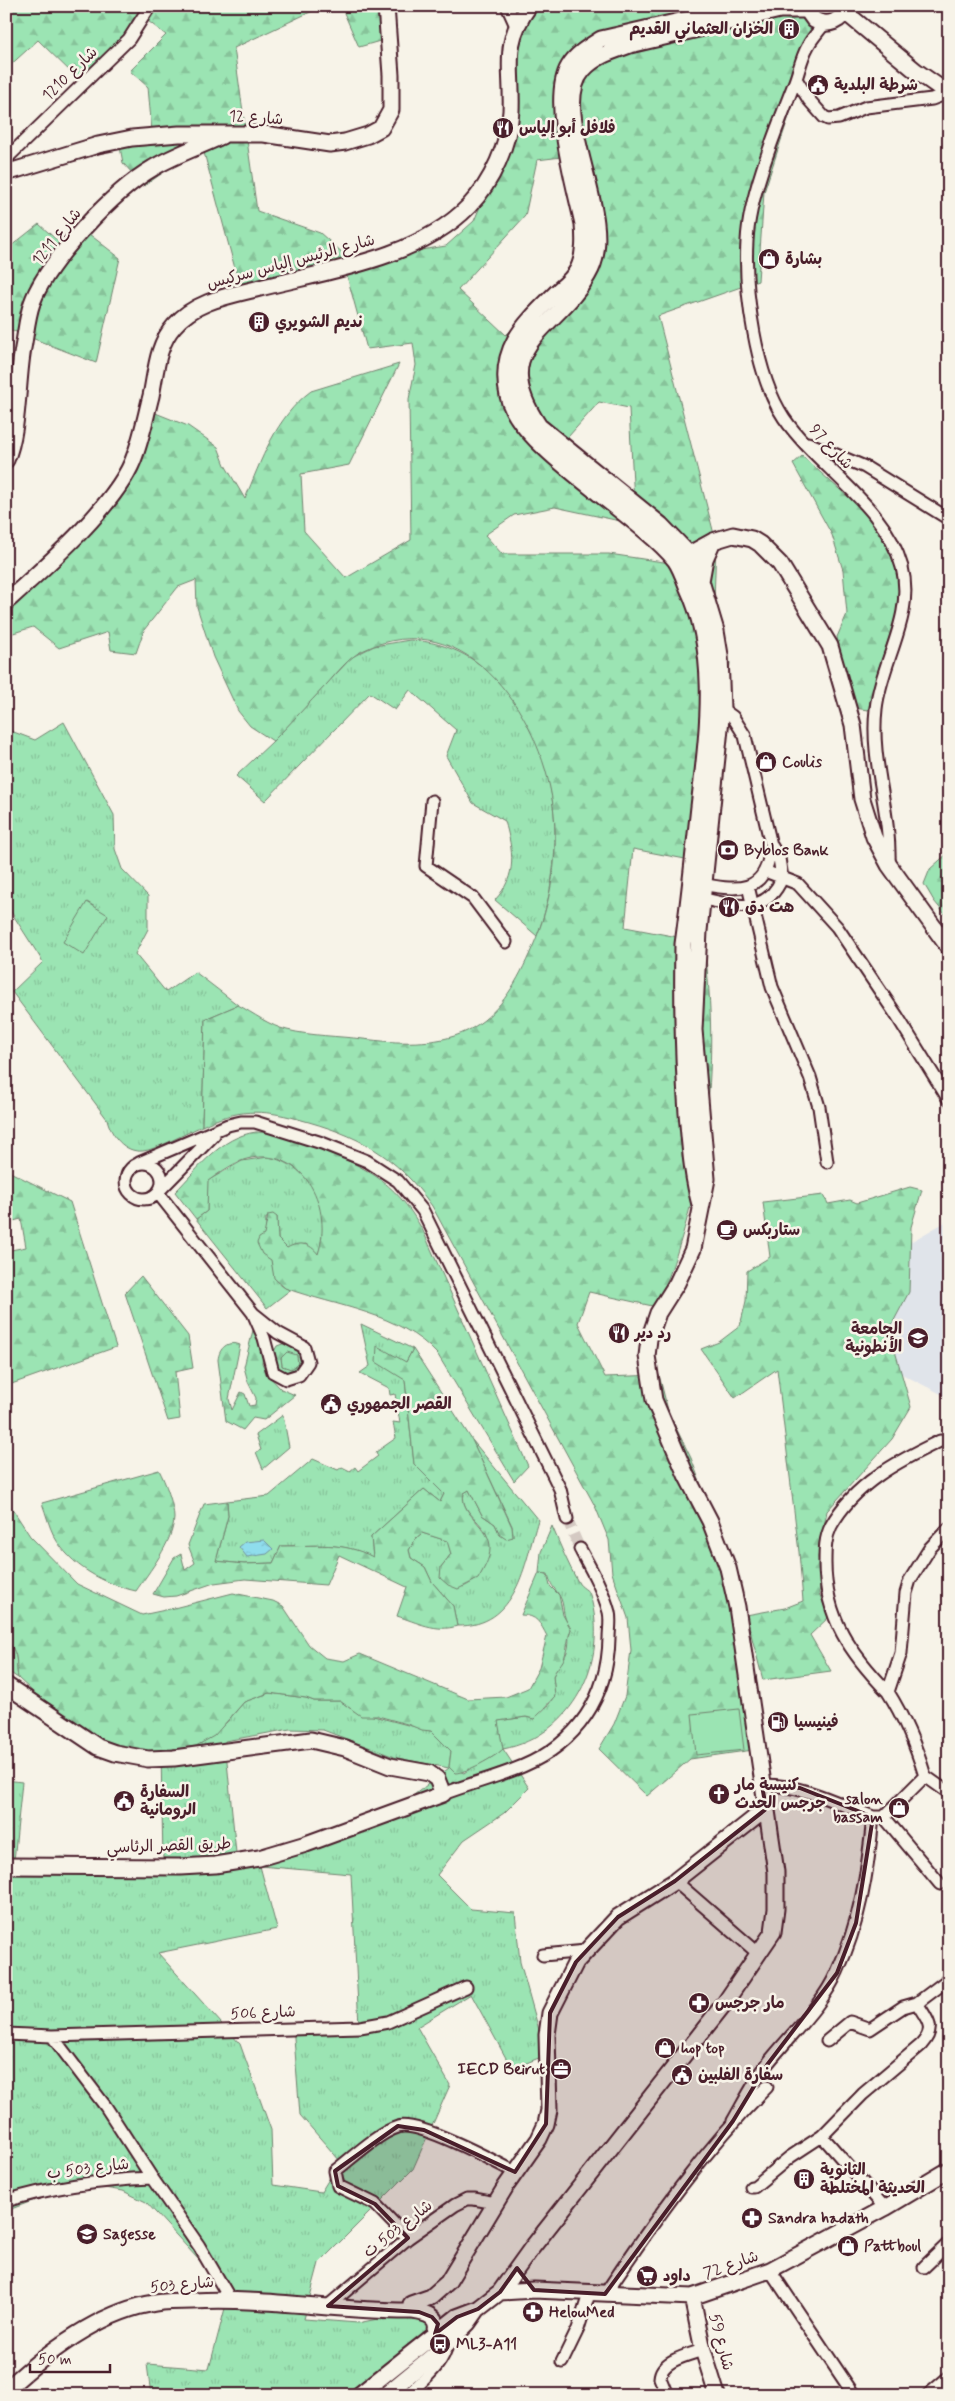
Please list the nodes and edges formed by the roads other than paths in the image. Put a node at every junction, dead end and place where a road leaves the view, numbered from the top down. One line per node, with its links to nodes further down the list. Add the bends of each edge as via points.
1 (150, 6): 13 (street, شارع 1210, via 129,39)
2 (386, 6): 12 (main road, شارع 12, via 392,95 391,110 381,128 368,135 330,144 264,134)
3 (507, 6): 9 (street)
4 (529, 6): 9 (main road, شارع الرئيس إلياس سركيس)
5 (746, 6): 15 (main road, via 601,39 569,65 562,80 561,114 582,224 581,261 573,277 524,326)
6 (779, 8): 8 (main road); 15 (main road, via 630,45 608,53 583,70 575,86 573,111 597,224 598,249 582,286)
7 (846, 9): 8 (main road, via 837,20); 11 (main road, via 916,70)
8 (811, 14): 10 (street, شارع 97, via 808,46)
9 (516, 26): 22 (main road, شارع الرئيس إلياس سركيس, via 510,49 509,125 502,150 486,183 471,204 451,223 394,254 202,304 174,325 162,346 135,455 124,477 109,500 62,550)
10 (796, 79): 11 (street, via 809,100 828,119 866,107 932,99); 16 (street, شارع 97, via 756,191 748,225 747,258 755,338 766,380 783,417)
11 (948, 93)
12 (228, 134): 14 (main road, شارع 12, via 132,138 79,150); 17 (main road, شارع 1211, via 153,168 125,190 66,249 44,281 30,312)
13 (6, 159)
14 (6, 173)
15 (518, 347): 20 (main road, via 506,372 507,394 522,425 553,456)
16 (801, 440): 18 (street, via 864,467); 26 (street, شارع 97, via 871,512 886,532 902,569 905,588 902,619 879,689 874,729 886,806)
17 (6, 460)
18 (949, 519)
19 (713, 540): 20 (main road); 21 (main road); 26 (main road, via 740,536 752,539 769,552 804,600 830,646 853,725 862,799 874,837)
20 (682, 558): 21 (main road); 23 (main road, via 696,604)
21 (701, 581): 23 (main road, via 720,655)
22 (6, 602)
23 (716, 709): 25 (street, via 734,717 745,736); 31 (main road)
24 (432, 800): 36 (street, via 426,866 473,898)
25 (771, 845): 27 (street); 28 (street, via 779,858)
26 (889, 860): 35 (main road); 37 (main road)
27 (764, 875): 28 (street); 29 (street); 32 (street)
28 (782, 876): 32 (street); 38 (street, via 803,888 837,927)
29 (748, 886): 30 (street); 34 (street)
30 (725, 888): 31 (street); 33 (street)
31 (697, 891): 33 (street); 51 (main road, via 684,944 682,981 693,1180 702,1212 693,1249 652,1327 647,1356 654,1400 728,1568 746,1660)
32 (774, 891): 34 (street, via 768,899)
33 (724, 903): 34 (street)
34 (753, 906): 40 (street, via 772,987 810,1077)
35 (949, 933)
36 (506, 942)
37 (949, 948)
38 (949, 1100)
39 (220, 1129): 41 (street); 42 (street); 45 (street, via 235,1123 252,1122 299,1135 367,1161 390,1174 405,1188 422,1211 555,1480)
40 (827, 1162)
41 (139, 1163): 42 (street, via 149,1163 158,1169 162,1178); 42 (street, via 127,1173 127,1189 139,1199 149,1199)
42 (159, 1191): 43 (street)
43 (253, 1313): 43 (street, via 273,1372 286,1379 299,1375 308,1362 304,1347 278,1333)
44 (940, 1441): 49 (street, via 900,1459 863,1486 839,1515 825,1542 825,1582 835,1622 862,1665)
45 (567, 1519)
46 (949, 1528): 49 (street, via 930,1548 910,1580 901,1653)
47 (580, 1549): 53 (street, via 609,1613 608,1657 598,1697 583,1721 557,1746 523,1766)
48 (6, 1686): 53 (main road, via 98,1747 115,1753 148,1759 174,1758 311,1740 345,1748 390,1766 432,1774)
49 (888, 1692): 50 (street, via 905,1719)
50 (925, 1776): 52 (street); 55 (street)
51 (762, 1785): 54 (main road); 55 (street, via 800,1788)
52 (949, 1793)
53 (443, 1794): 56 (main road, طريق القصر الرئاسي, via 306,1844 215,1865)
54 (766, 1809): 57 (main road); 60 (main road, via 776,1872 776,1909 773,1932)
55 (878, 1817): 58 (street); 69 (street, via 856,1923 837,1973 829,1988 767,2065)
56 (6, 1866)
57 (676, 1881): 59 (main road, via 618,1917); 60 (street)
58 (940, 1884)
59 (586, 1951): 61 (street); 72 (main road, via 576,1962 550,2014 547,2035 550,2094 546,2124)
60 (759, 1954): 80 (main road, via 724,2004)
61 (543, 1955)
62 (949, 1979): 64 (street)
63 (466, 1987): 66 (street, شارع 506, via 388,2022 360,2027)
64 (916, 2003): 67 (street, via 903,2007 870,2029 850,2022); 70 (street, via 930,2028 929,2036 863,2094)
65 (6, 2034): 66 (street, شارع 506)
66 (52, 2036): 73 (street, via 106,2107)
67 (827, 2041)
68 (767, 2086): 69 (street)
69 (733, 2121): 86 (street, via 636,2247)
70 (822, 2136): 74 (street, via 754,2187); 77 (street)
71 (949, 2171): 77 (main road, شارع 72)
72 (515, 2172): 76 (main road); 78 (street, via 414,2126 398,2126 384,2134 335,2171 338,2186 375,2204)
73 (152, 2178): 75 (street, شارع 503 ب, via 79,2183); 88 (street, شارع 503 ب, via 199,2246)
74 (751, 2186)
75 (6, 2201)
76 (496, 2204): 78 (street, شارع 503 ت, via 467,2199); 89 (main road, via 448,2282 431,2297)
77 (885, 2208): 82 (main road, شارع 72)
78 (408, 2238): 90 (street, شارع 503 ت)
79 (949, 2243): 81 (street)
80 (522, 2260): 83 (main road, via 522,2278); 84 (main road)
81 (924, 2267)
82 (770, 2270): 87 (main road, شارع 72); 104 (street)
83 (534, 2290): 84 (main road, شارع 72); 85 (main road, شارع 72)
84 (500, 2292): 92 (main road)
85 (589, 2294): 86 (main road, شارع 72); 96 (street, via 578,2329)
86 (605, 2294): 87 (main road, شارع 72)
87 (692, 2297): 95 (main road, شارع 59)
88 (230, 2299): 90 (main road, شارع 503); 98 (main road, شارع 503, via 154,2303 116,2315 38,2360)
89 (410, 2304): 91 (main road); 93 (main road)
90 (328, 2306): 91 (main road, شارع 503)
91 (385, 2309): 94 (main road, via 427,2314 437,2322)
92 (478, 2309): 93 (main road); 94 (main road, via 468,2323)
93 (457, 2317): 94 (main road)
94 (441, 2339): 99 (main road); 100 (main road); 101 (street, via 443,2358)
95 (703, 2350): 102 (street, via 663,2367 660,2378); 103 (main road, شارع 59)
96 (562, 2362)
97 (949, 2377): 105 (street)
98 (6, 2390)
99 (359, 2395)
100 (385, 2395)
101 (408, 2395)
102 (667, 2395)
103 (717, 2395)
104 (854, 2395)
105 (928, 2395)

